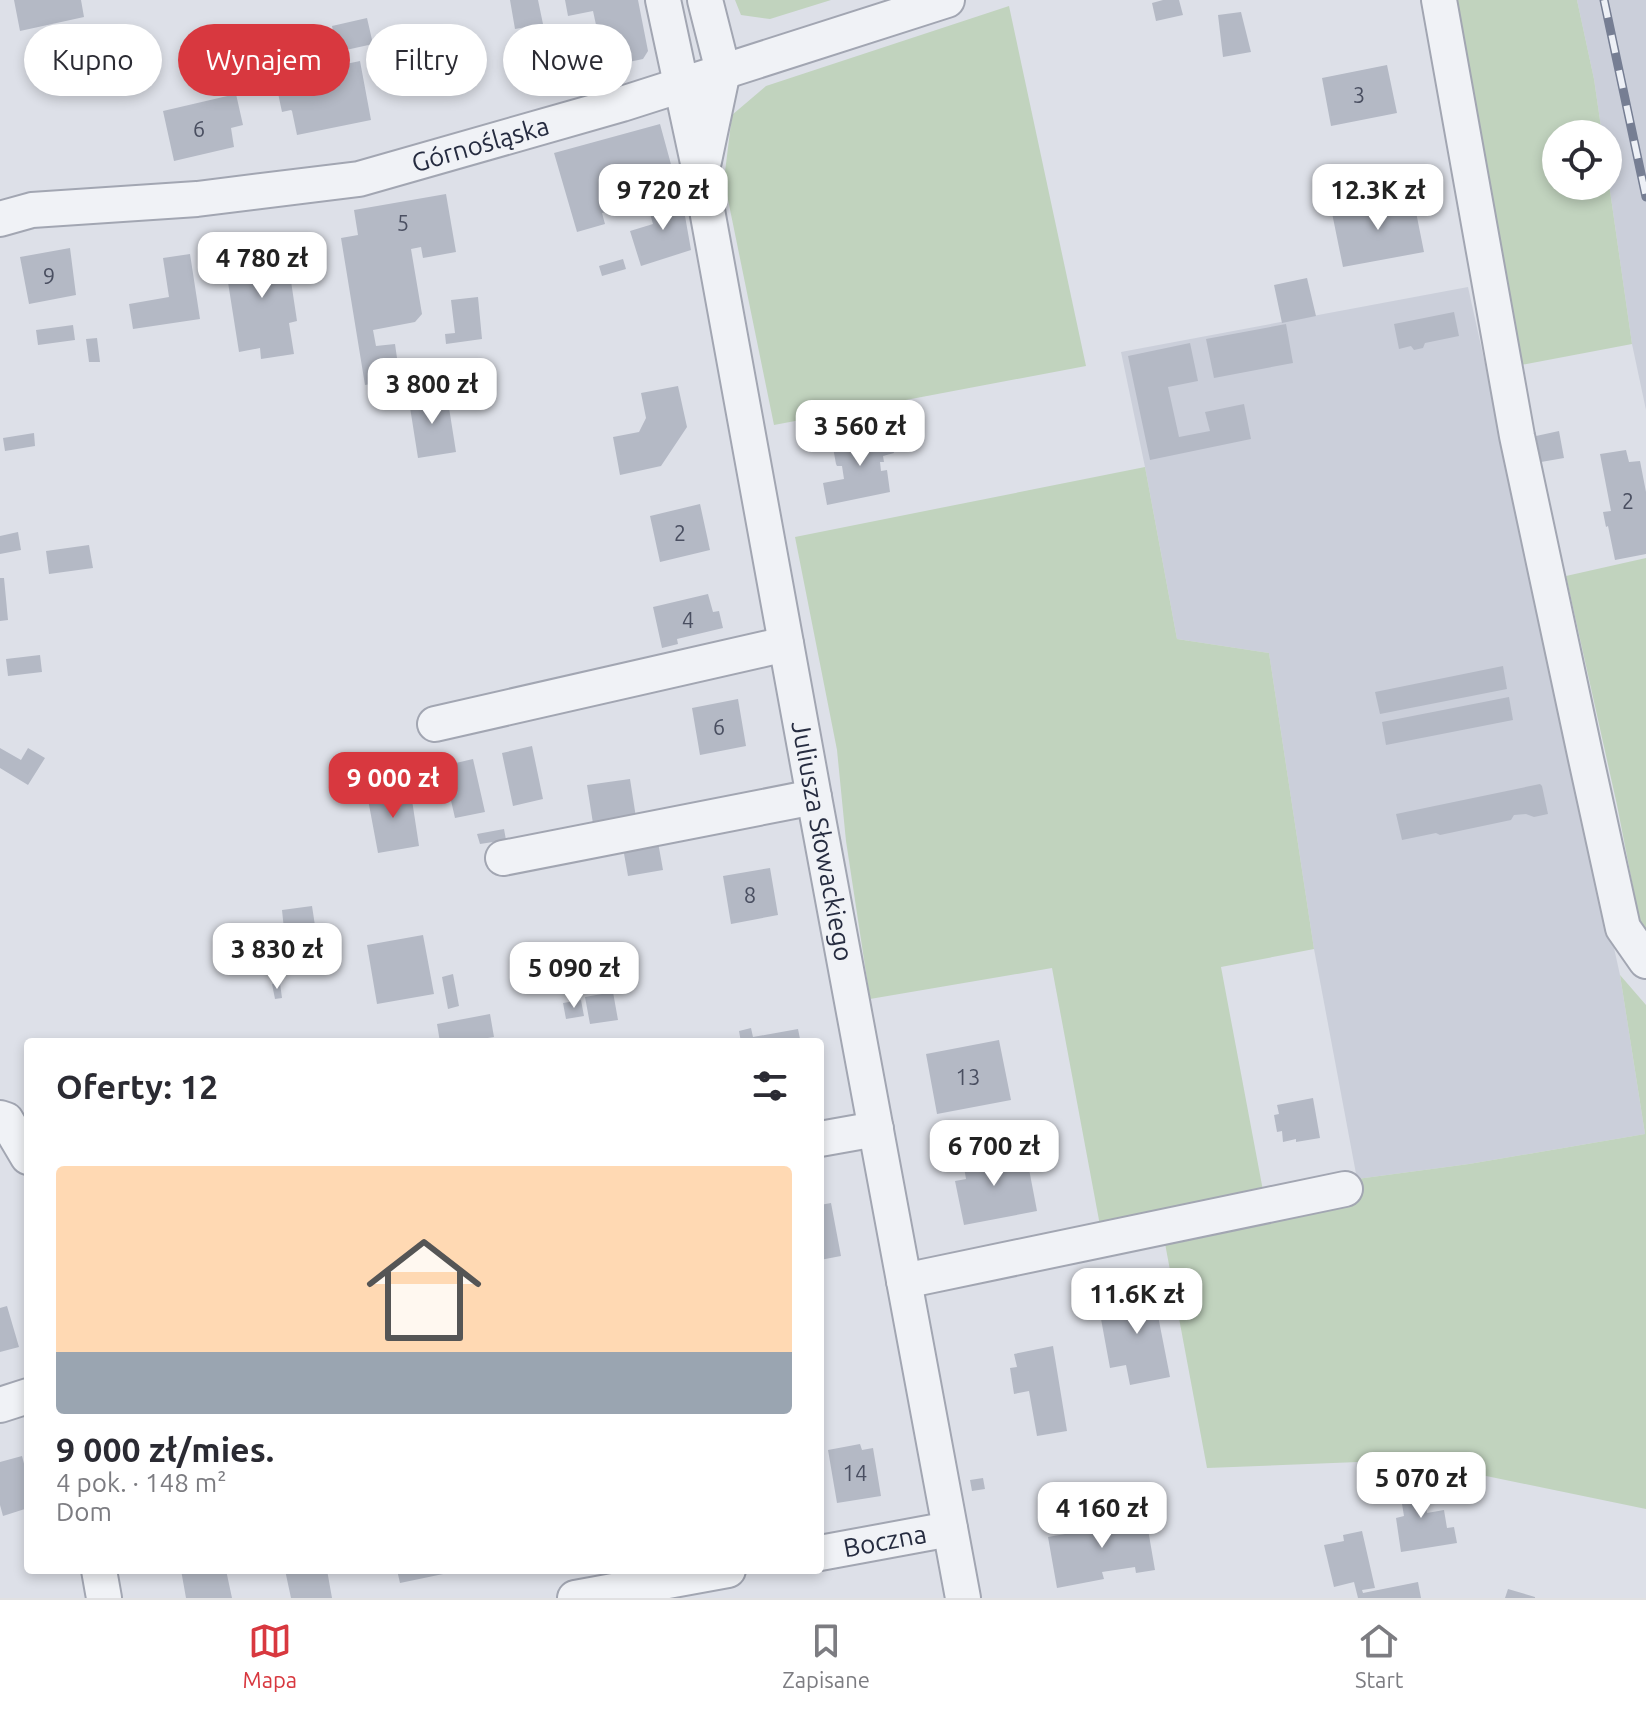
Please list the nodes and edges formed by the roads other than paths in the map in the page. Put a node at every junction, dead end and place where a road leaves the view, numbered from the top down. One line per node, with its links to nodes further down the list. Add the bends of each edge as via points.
1 (663, 0): 6 (street, Juliusza Słowackiego)
2 (705, 0): 5 (street)
3 (947, 0): 5 (street, Górnośląska)
4 (1439, 0): 13 (street, via 1517,436 1623,928)
5 (723, 71): 6 (street, Górnośląska); 7 (street)
6 (682, 85): 7 (street, Juliusza Słowackiego); 8 (street, Górnośląska, via 359,179 197,199 32,210)
7 (701, 177): 9 (street, Juliusza Słowackiego)
8 (0, 219)
9 (786, 644): 10 (street); 11 (street, Juliusza Słowackiego)
10 (435, 724)
11 (814, 797): 12 (street); 15 (street, Juliusza Słowackiego)
12 (503, 858)
13 (1646, 961)
14 (0, 1118): 17 (street)
15 (876, 1129): 16 (street); 19 (street, Juliusza Słowackiego)
16 (824, 1138)
17 (24, 1150)
18 (1345, 1189): 19 (street)
19 (904, 1281): 22 (street, Juliusza Słowackiego)
20 (24, 1397): 21 (street)
21 (0, 1405)
22 (950, 1529): 23 (street, Boczna); 28 (street, Juliusza Słowackiego)
23 (824, 1552)
24 (100, 1574): 26 (street)
25 (706, 1574): 27 (street)
26 (104, 1598)
27 (575, 1598)
28 (963, 1598)

